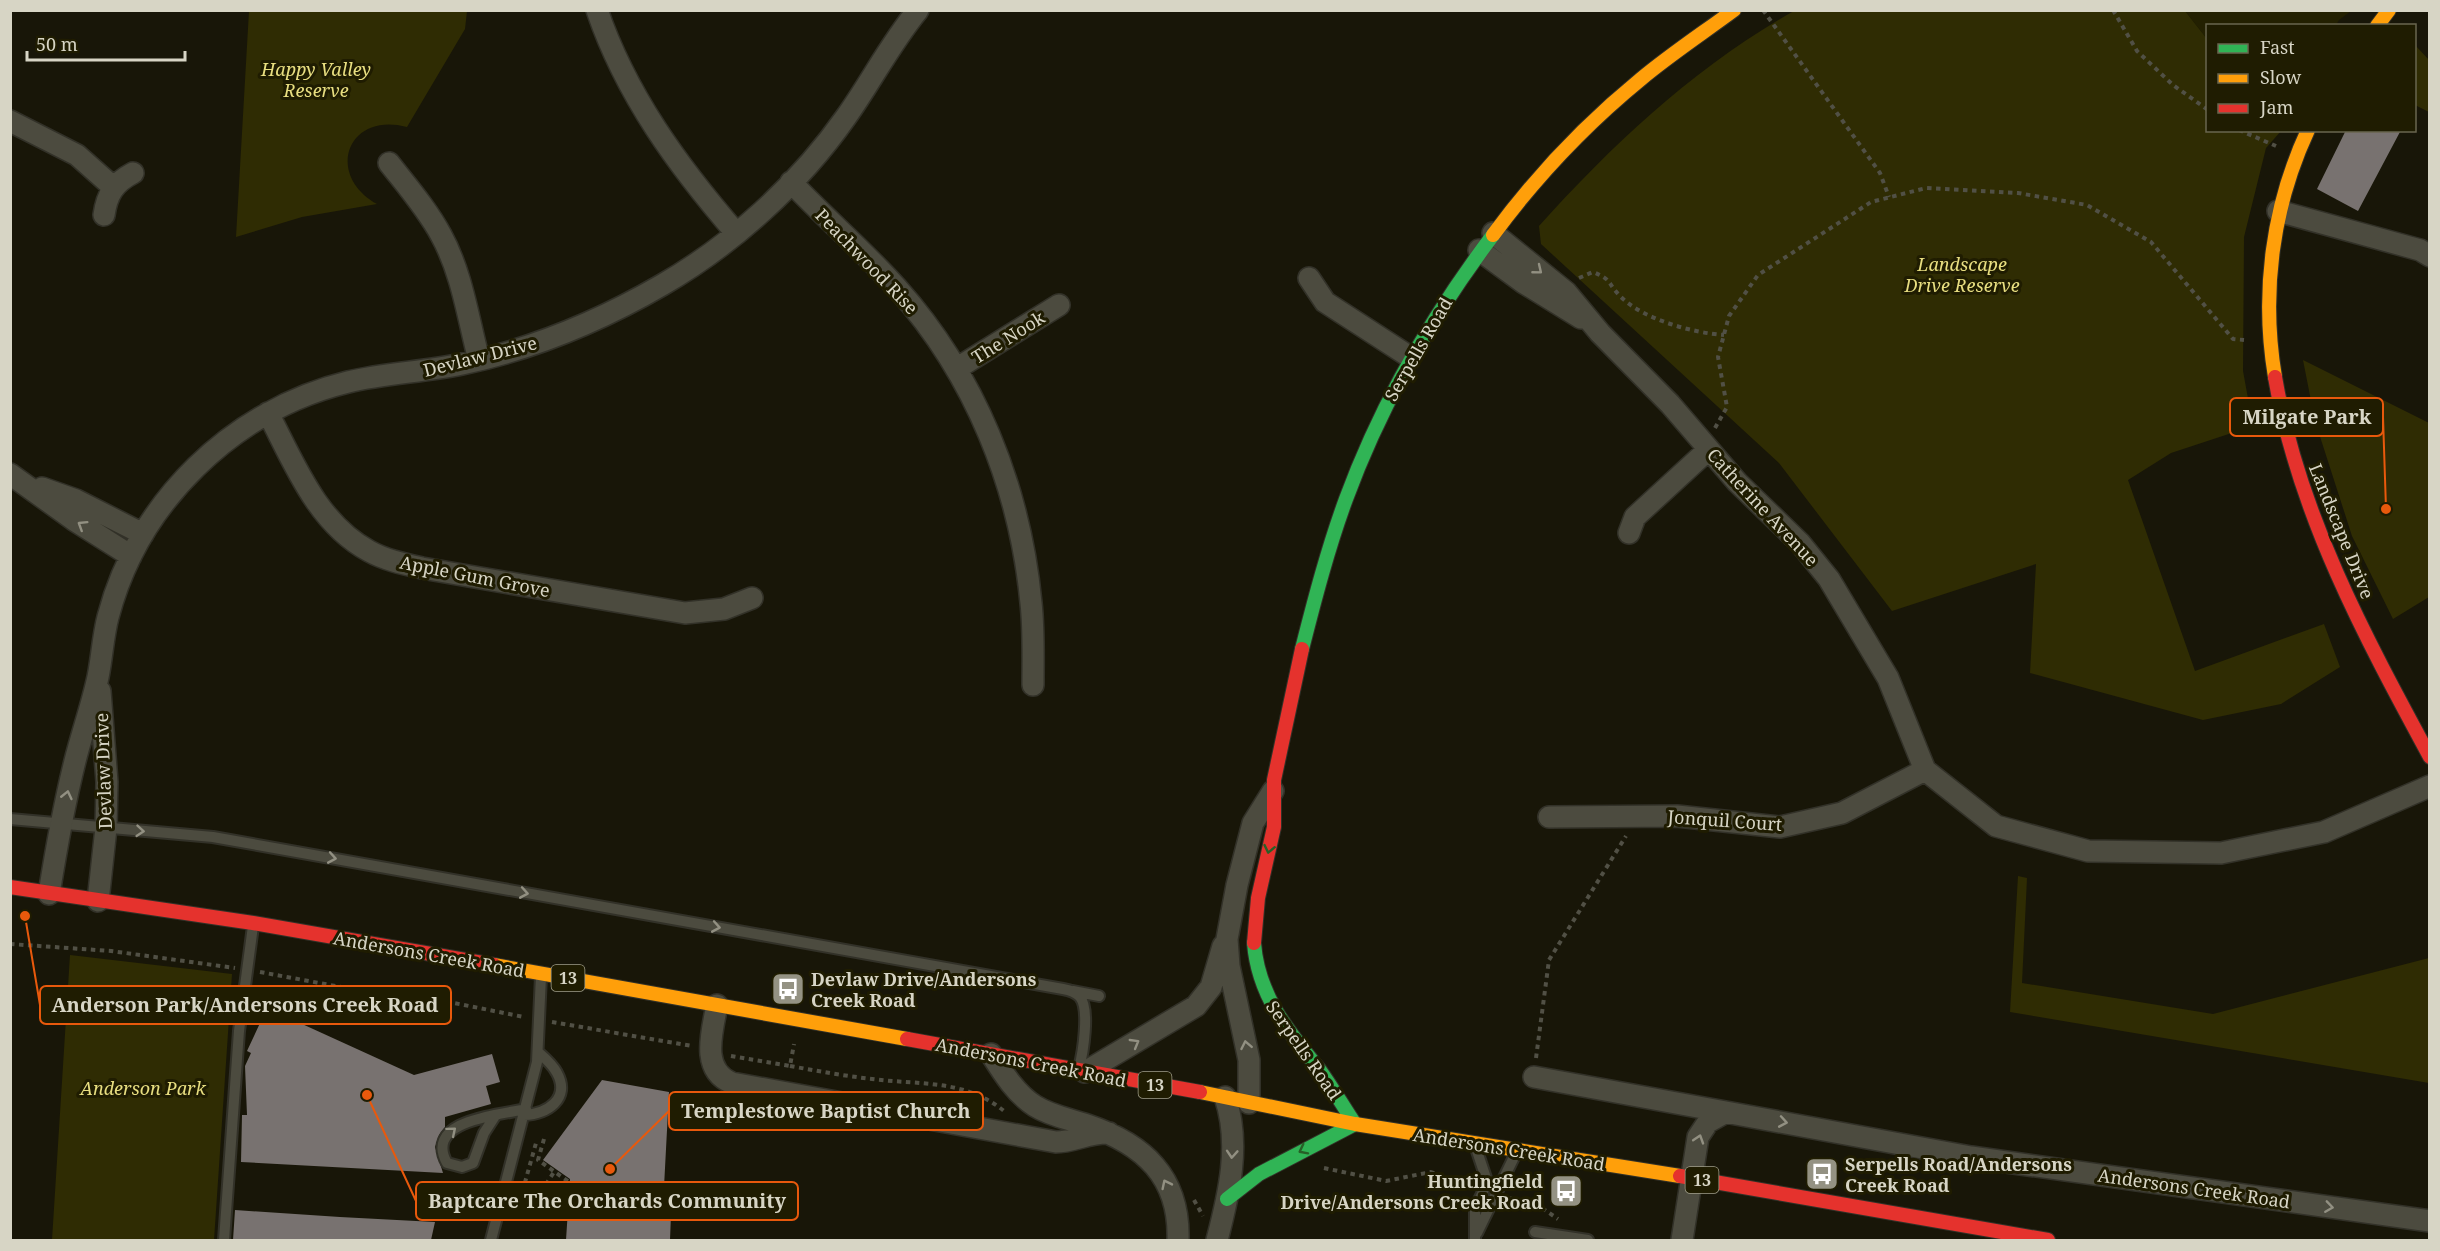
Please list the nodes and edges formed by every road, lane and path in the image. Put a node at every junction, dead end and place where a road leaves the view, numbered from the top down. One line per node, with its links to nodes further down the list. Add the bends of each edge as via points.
1 (597, 10): 22 (street, via 621,68 656,131)
2 (906, 10): 9 (street, Devlaw Drive)
3 (918, 10): 9 (street, Devlaw Drive)
4 (1763, 10): 19 (path, via 1880,173)
5 (2114, 10): 10 (path, via 2137,51 2173,85)
6 (2389, 10): 8 (street)
7 (1725, 13): 23 (street, Serpells Road, via 1605,111 1551,165)
8 (2378, 24)
9 (899, 33): 17 (street, Devlaw Drive, via 845,117)
10 (2206, 109)
11 (10, 121): 18 (street, via 77,155)
12 (2244, 132): 14 (path)
13 (2307, 132): 14 (street, Landscape Drive)
14 (2296, 155): 20 (street, Landscape Drive)
15 (389, 163): 33 (street, via 431,217 448,249 457,270)
16 (133, 173): 18 (street)
17 (791, 182): 22 (street, Devlaw Drive); 34 (street, Peachwood Rise, via 897,289)
18 (113, 187): 21 (street)
19 (1890, 197): 30 (path, via 1871,202 1758,275 1729,316); 31 (path, via 1926,188 2018,193 2087,205 2151,242 2233,339)
20 (2278, 211): 25 (street); 31 (street, Landscape Drive, via 2269,279)
21 (104, 215)
22 (736, 233): 33 (street, Devlaw Drive, via 663,285 623,306 551,338)
23 (1493, 233): 24 (street, Serpells Road); 27 (street, Catherine Avenue, one-way to 27)
24 (1479, 250): 29 (street, Catherine Avenue); 32 (street, Serpells Road)
25 (2430, 256)
26 (1309, 278): 32 (street, via 1325,302)
27 (1566, 292): 29 (street, Catherine Avenue); 30 (path, via 1579,278 1593,272 1607,278 1620,296 1657,318 1684,329)
28 (1059, 305): 34 (street, The Nook)
29 (1600, 333): 36 (street, Catherine Avenue, via 1670,404)
30 (1724, 335): 36 (path, via 1718,357 1727,407)
31 (2268, 341): 44 (street, Landscape Drive, via 2281,410 2305,497 2372,651)
32 (1410, 357): 47 (street, Serpells Road, via 1358,468 1328,549)
33 (479, 360): 35 (street, Devlaw Drive, via 344,383)
34 (956, 369): 43 (street, Peachwood Rise, via 987,431 1016,513 1031,604)
35 (268, 413): 39 (street, Devlaw Drive, via 205,458 175,489); 41 (street, Apple Gum Grove, via 308,488 330,519 356,543 383,558 664,610 706,612)
36 (1706, 448): 38 (street, via 1635,517); 45 (street, Catherine Avenue, via 1800,543 1829,579 1888,678)
37 (15, 477): 39 (street, via 76,500); 40 (street, one-way to 37)
38 (1629, 533)
39 (143, 534): 40 (street, Devlaw Drive)
40 (131, 556): 42 (street, Devlaw Drive, via 108,617)
41 (752, 598)
42 (98, 676): 51 (street, Devlaw Drive, one-way to 42); 52 (street, Devlaw Drive, via 107,782)
43 (1033, 685)
44 (2430, 757)
45 (1924, 770): 46 (street, via 1996,826 2088,851 2221,853 2324,832); 48 (street, Jonquil Court, via 1842,813 1780,827 1677,816)
46 (2430, 786)
47 (1272, 791): 56 (street, Serpells Road, via 1253,823); 58 (street, Serpells Road, one-way to 58, via 1274,826)
48 (1638, 816): 49 (street, Jonquil Court); 74 (path, via 1549,960)
49 (1549, 817)
50 (10, 819): 51 (lane)
51 (60, 824): 52 (lane); 55 (street, Devlaw Drive)
52 (106, 828): 57 (street, Devlaw Drive); 64 (lane, one-way to 64, via 213,837)
53 (10, 887): 55 (street, Andersons Creek Road / 13)
54 (10, 892): 55 (street, Andersons Creek Road / 13)
55 (49, 894): 57 (street, Andersons Creek Road / 13)
56 (1234, 898): 58 (street); 60 (street, Serpells Road)
57 (98, 901): 59 (street, Andersons Creek Road / 13)
58 (1257, 901): 80 (street, Serpells Road, via 1254,951 1267,999)
59 (253, 923): 62 (lane); 63 (street, Andersons Creek Road / 13)
60 (1229, 924): 73 (street, Serpells Road, one-way to 60, via 1200,1002 1213,981); 76 (street, Serpells Road, one-way to 60, via 1249,1060 1227,954)
61 (10, 944): 62 (path, via 111,951)
62 (246, 969): 67 (path); 101 (lane)
63 (541, 973): 66 (street, Andersons Creek Road / 13); 67 (lane)
64 (1067, 990): 65 (lane); 73 (lane, via 1080,997 1083,1005)
65 (1099, 996)
66 (717, 1005): 68 (street, Andersons Creek Road / 13); 69 (street)
67 (540, 1020): 69 (path); 70 (lane)
68 (798, 1020): 71 (street, Andersons Creek Road / 13); 72 (path)
69 (711, 1051): 72 (path); 82 (street, via 714,1069 732,1083)
70 (538, 1052): 77 (lane); 77 (lane, via 556,1070 560,1091 547,1111)
71 (991, 1054): 73 (street, Andersons Creek Road / 13); 81 (street, via 1014,1087 1032,1104)
72 (790, 1066): 82 (path, via 874,1080 931,1082 988,1098 1017,1122)
73 (1082, 1072): 75 (street, Andersons Creek Road / 13)
74 (1534, 1077): 78 (street, Andersons Creek Road)
75 (1226, 1097): 76 (street, Andersons Creek Road / 13); 95 (street, one-way to 95, via 1232,1117 1233,1146)
76 (1250, 1103): 80 (street, Andersons Creek Road / 13)
77 (525, 1112): 79 (lane); 102 (lane)
78 (1726, 1112): 89 (street, one-way to 78, via 1700,1132 1708,1122); 97 (street, Andersons Creek Road, one-way to 97, via 1971,1157)
79 (495, 1116): 79 (lane, one-way to 79, via 473,1163 462,1167 447,1163 443,1152 447,1133 461,1124)
80 (1355, 1124): 85 (street, Andersons Creek Road / 13); 95 (street, one-way to 95, via 1259,1173)
81 (1109, 1133): 82 (street, via 1060,1142); 103 (street, one-way to 81, via 1176,1211 1160,1172 1134,1146)
82 (1023, 1137)
83 (544, 1140): 88 (path, via 538,1160)
84 (536, 1143): 96 (path)
85 (1474, 1143): 86 (street, Andersons Creek Road / 13); 92 (lane, via 1485,1172)
86 (1518, 1150): 89 (street, Andersons Creek Road / 13); 93 (lane)
87 (1315, 1170): 92 (path, via 1327,1168 1386,1181 1431,1172)
88 (554, 1172): 90 (path); 91 (path)
89 (1693, 1178): 106 (street); 107 (street, Andersons Creek Road / 13)
90 (569, 1182)
91 (541, 1192)
92 (1483, 1192): 104 (lane, via 1475,1208)
93 (1496, 1196): 100 (path, via 1543,1208 1561,1221); 104 (lane)
94 (1189, 1198): 98 (path, via 1195,1200)
95 (1227, 1199): 98 (street)
96 (517, 1208)
97 (2430, 1221)
98 (1214, 1231)
99 (1535, 1232): 100 (lane)
100 (1564, 1237): 105 (lane)
101 (224, 1240)
102 (491, 1240)
103 (1178, 1240)
104 (1475, 1240)
105 (1588, 1240)
106 (1682, 1240)
107 (2048, 1240)

